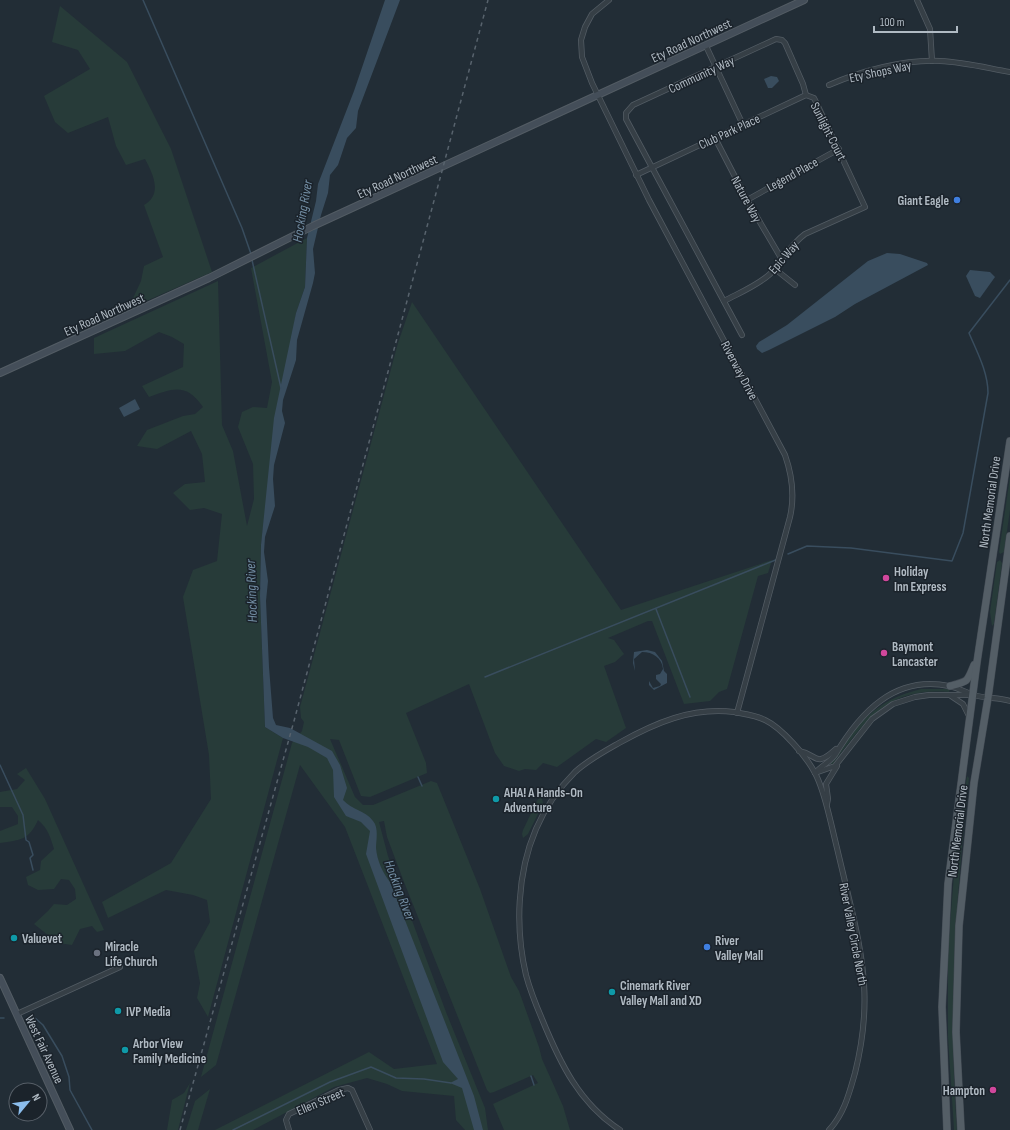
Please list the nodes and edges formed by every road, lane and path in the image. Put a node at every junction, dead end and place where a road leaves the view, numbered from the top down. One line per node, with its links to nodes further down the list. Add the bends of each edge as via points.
1 (609, 0): 11 (street, Riverway Drive, via 592,14 584,27 581,40 582,57)
2 (804, 0): 5 (street, Ety Road Northwest)
3 (917, 0): 6 (street, via 930,29)
4 (779, 39): 7 (street, Community Way); 10 (street, Sunlight Court, via 787,48)
5 (706, 46): 7 (street); 11 (street, Ety Road Northwest)
6 (932, 61): 8 (street, Ety Shops Way, via 964,63); 9 (street, Ety Shops Way, via 884,67 849,76)
7 (716, 68): 12 (street); 15 (street, Community Way, via 633,105 626,113 626,119)
8 (1010, 72)
9 (829, 85)
10 (806, 95): 12 (street, Club Park Place); 14 (street, Sunlight Court, via 814,98)
11 (597, 96): 16 (street, Riverway Drive); 24 (street, Ety Road Northwest)
12 (744, 125): 13 (street, Club Park Place)
13 (715, 138): 15 (street, Club Park Place); 17 (street, Nature Way)
14 (839, 149): 17 (street, Legend Place); 18 (street, Sunlight Court)
15 (652, 168): 16 (street, Club Park Place); 22 (street)
16 (636, 175): 33 (street, Riverway Drive, via 790,468 793,491 791,512)
17 (747, 200): 19 (street, Nature Way)
18 (865, 207): 19 (street, Epic Way, via 805,234)
19 (781, 258): 20 (street, Epic Way)
20 (775, 268): 21 (street); 22 (street, Epic Way, via 762,281)
21 (795, 285)
22 (724, 301): 23 (street)
23 (742, 335)
24 (0, 373)
25 (1010, 440): 27 (main road, North Memorial Drive)
26 (1010, 538): 31 (main road, North Memorial Drive)
27 (977, 662): 28 (main road, North Memorial Drive, via 967,680); 29 (main road, North Memorial Drive)
28 (950, 686): 29 (street); 35 (street, via 919,686 886,697 859,718)
29 (974, 695): 30 (street, River Valley Circle North); 31 (street); 34 (main road, North Memorial Drive)
30 (950, 696): 34 (street, via 963,704); 37 (street, River Valley Circle North, via 922,695 888,707 872,719)
31 (988, 698): 32 (street); 49 (main road, North Memorial Drive, via 974,783 959,926 956,1032)
32 (1010, 701)
33 (737, 713): 36 (street, via 766,720); 46 (street, via 698,712 668,719 639,732 592,759 569,778 551,802 535,830 525,861 520,895 521,942 531,990 554,1050 572,1083 589,1104)
34 (970, 718): 48 (main road, North Memorial Drive, via 945,925 942,1007)
35 (838, 748): 36 (street, via 820,759 812,758); 38 (street, via 832,758)
36 (800, 750): 38 (street, River Valley Circle North)
37 (839, 762): 38 (street, via 831,768); 39 (street, River Valley Circle North, via 826,784)
38 (815, 773): 39 (street, River Valley Circle North)
39 (827, 804): 47 (street, River Valley Circle North, via 863,964 866,997 861,1044 850,1090 844,1108)
40 (120, 967): 42 (street)
41 (0, 978): 42 (street, West Fair Avenue)
42 (17, 1014): 43 (street, West Fair Avenue)
43 (70, 1130)
44 (289, 1130): 45 (street, Ellen Street, via 286,1120 289,1114 348,1088 352,1090)
45 (370, 1130)
46 (620, 1130)
47 (829, 1130)
48 (947, 1130)
49 (961, 1130)

